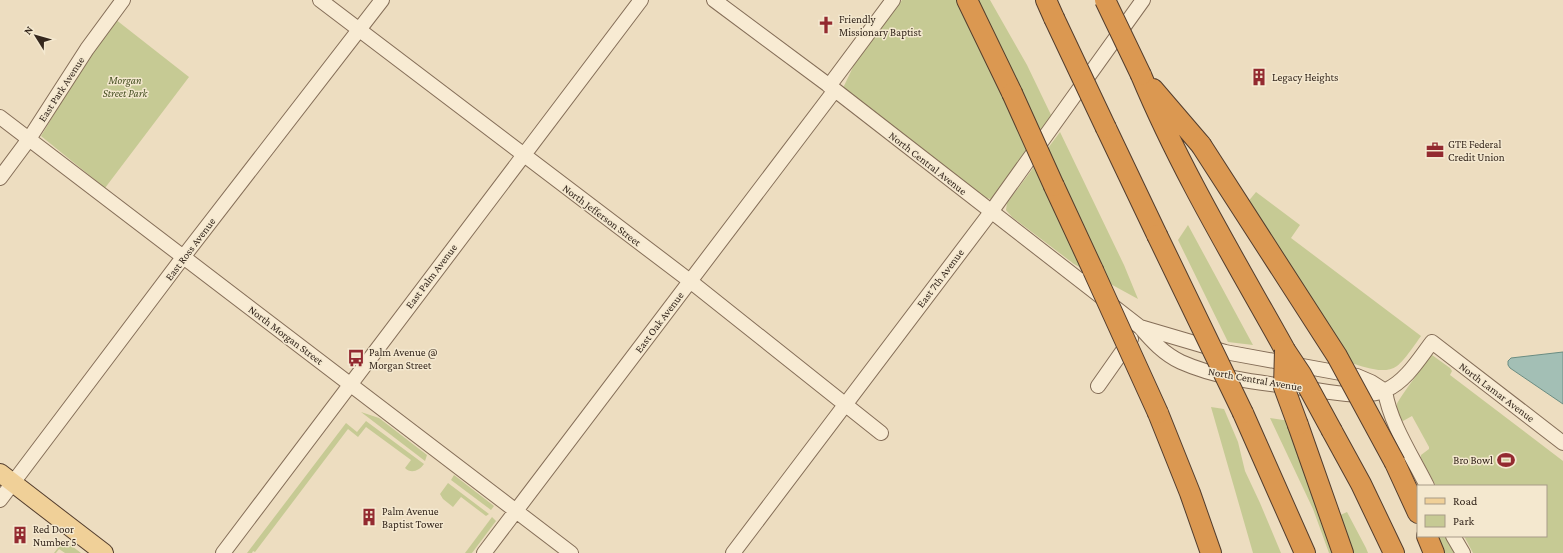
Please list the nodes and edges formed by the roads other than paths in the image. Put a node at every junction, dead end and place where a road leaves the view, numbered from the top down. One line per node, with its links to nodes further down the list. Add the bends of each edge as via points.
1 (123, 0): 15 (street, East Park Avenue, via 87,49)
2 (320, 0): 11 (street, North Jefferson Street)
3 (382, 0): 11 (street, East Ross Avenue)
4 (640, 0): 16 (street, East Palm Avenue)
5 (714, 0): 13 (street, North Central Avenue)
6 (893, 0): 13 (street, East Oak Avenue)
7 (1046, 0): 44 (highway, bridge, via 1243,413)
8 (1105, 0): 12 (highway, bridge)
9 (1143, 0): 18 (street, East 7th Avenue)
10 (971, 4): 38 (highway, bridge, via 1158,413)
11 (359, 30): 16 (street, North Jefferson Street); 19 (street, East Ross Avenue)
12 (1141, 76): 22 (highway, via 1157,114 1193,183); 34 (highway, bridge, via 1201,145 1337,356 1395,463)
13 (832, 88): 18 (street, North Central Avenue); 20 (street, East Oak Avenue)
14 (0, 117): 15 (street, North Morgan Street)
15 (30, 139): 17 (street, East Park Avenue); 19 (street, North Morgan Street)
16 (523, 155): 20 (street, North Jefferson Street); 23 (street, East Palm Avenue)
17 (0, 178)
18 (991, 212): 21 (street, North Central Avenue); 27 (street, East 7th Avenue)
19 (184, 256): 23 (street, North Morgan Street); 31 (street, East Ross Avenue)
20 (690, 281): 27 (street, North Jefferson Street); 35 (street, East Oak Avenue)
21 (1140, 327): 24 (street); 25 (street, North Central Avenue, via 1226,352 1357,376); 26 (street, North Central Avenue, via 1166,353 1216,374 1273,384)
22 (1285, 350): 45 (highway, bridge, via 1284,387); 46 (highway, bridge, via 1301,374 1361,484)
23 (351, 384): 35 (street, North Morgan Street); 40 (street, East Palm Avenue)
24 (1098, 386)
25 (1385, 391): 26 (street, North Central Avenue); 28 (street); 30 (street, North Lamar Avenue, via 1405,377 1432,342)
26 (1363, 394): 28 (street)
27 (844, 404): 29 (street, North Jefferson Street); 43 (street, East 7th Avenue)
28 (1390, 411): 32 (street)
29 (881, 433)
30 (1563, 443)
31 (7, 478): 33 (street, East Ross Avenue); 39 (main road)
32 (1427, 485)
33 (0, 500)
34 (1417, 511)
35 (515, 512): 41 (street, East Oak Avenue); 42 (street, North Morgan Street)
36 (1427, 537): 47 (highway)
37 (1454, 537): 48 (street)
38 (1210, 552)
39 (104, 553)
40 (223, 553)
41 (484, 553)
42 (571, 553)
43 (732, 553)
44 (1305, 553)
45 (1344, 553)
46 (1394, 553)
47 (1434, 553)
48 (1463, 553)

